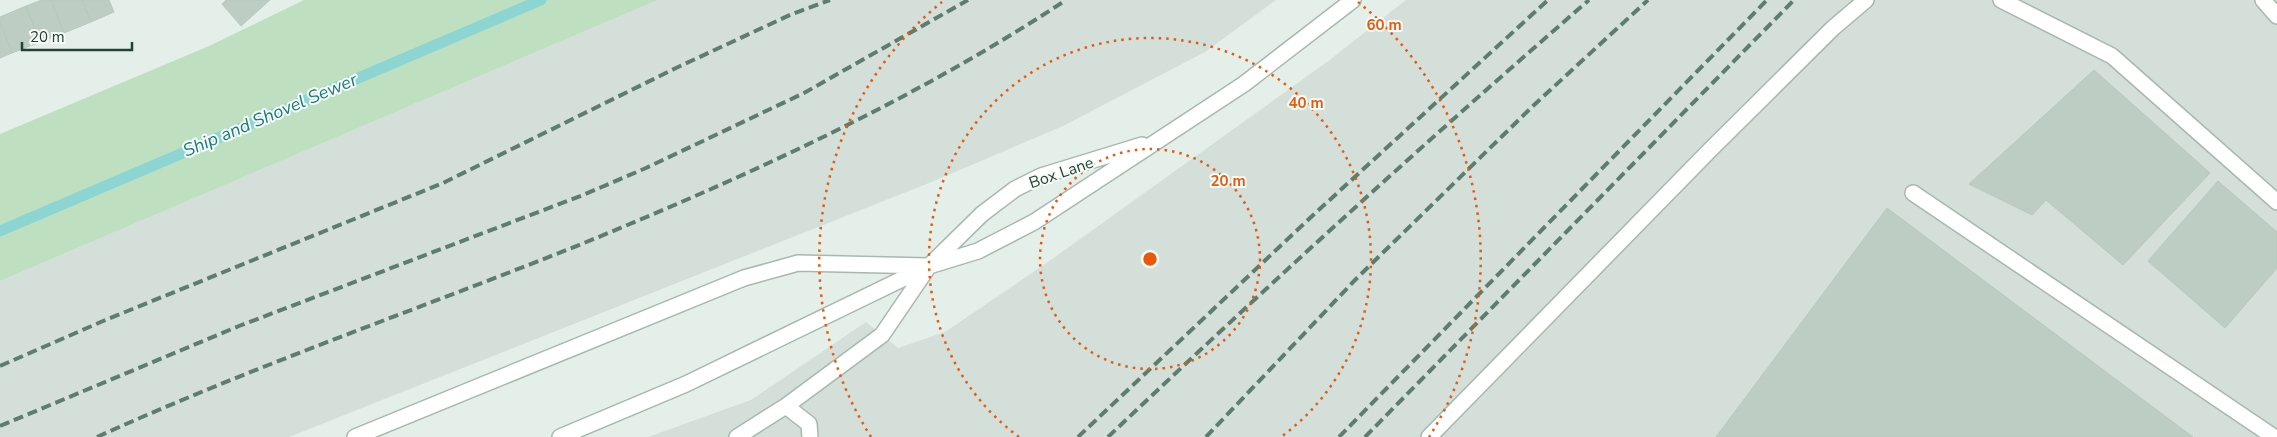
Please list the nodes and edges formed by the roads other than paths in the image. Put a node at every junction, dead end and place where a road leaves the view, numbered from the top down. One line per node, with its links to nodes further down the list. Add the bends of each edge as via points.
1 (1354, 0): 6 (street, Box Lane, via 1244,84)
2 (1866, 0): 15 (street, via 1833,28 1711,149)
3 (2001, 0): 8 (street, via 2112,56)
4 (2263, 0): 5 (street)
5 (2277, 16)
6 (1160, 140): 9 (street, Box Lane, via 1034,222 978,251); 9 (street, Box Lane, via 1042,176 1015,189 982,214)
7 (1913, 193): 16 (street)
8 (2277, 202)
9 (929, 266): 10 (street, Box Lane, via 882,335); 11 (street, via 798,263 744,278); 12 (street, via 686,384)
10 (786, 406): 13 (street, Box Lane); 14 (street, via 808,424)
11 (355, 437)
12 (560, 437)
13 (737, 437)
14 (810, 437)
15 (1429, 437)
16 (2274, 437)

